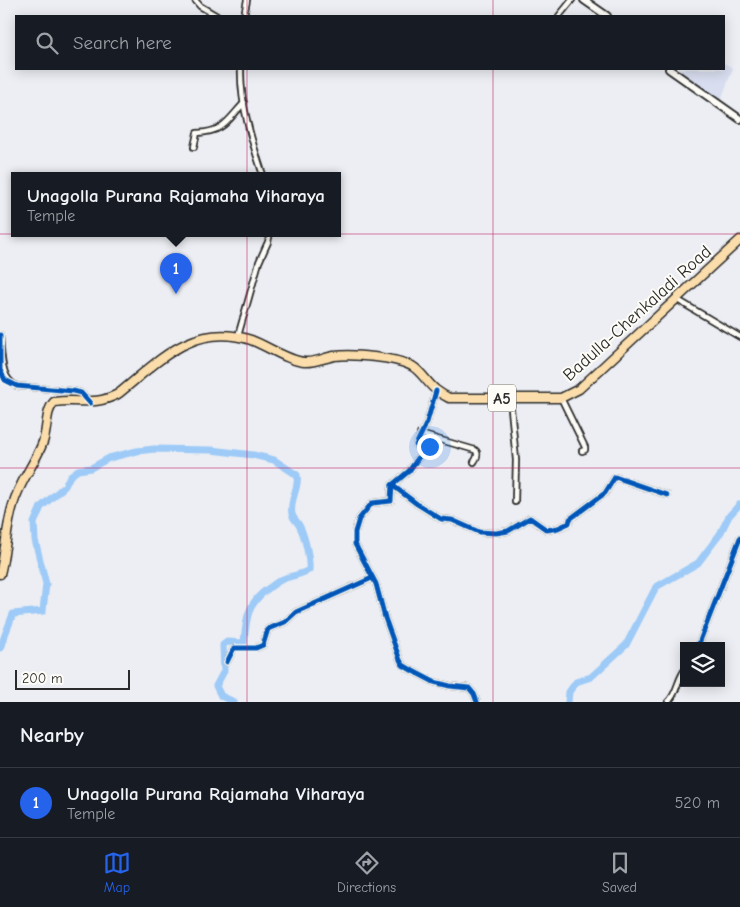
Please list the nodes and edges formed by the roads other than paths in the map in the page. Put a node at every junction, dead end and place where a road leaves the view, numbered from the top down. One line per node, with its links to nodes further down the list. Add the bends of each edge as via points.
1 (195, 0): 5 (street)
2 (247, 0): 6 (street)
3 (572, 0): 7 (street)
4 (584, 0): 8 (main road)
5 (215, 15)
6 (244, 15)
7 (560, 15)
8 (606, 15)
9 (241, 70): 11 (street)
10 (670, 70): 12 (main road)
11 (244, 103): 13 (street, via 220,128 198,133); 14 (street)
12 (740, 119)
13 (194, 147)
14 (262, 172)
15 (269, 237): 19 (street)
16 (740, 240): 17 (highway, Badulla-Chenkaladi Road / A5)
17 (676, 299): 20 (street); 23 (highway, Badulla-Chenkaladi Road / A5, via 579,389)
18 (0, 335): 24 (street, via 0,370 5,380 17,386 73,390)
19 (238, 336): 21 (highway, Badulla-Chenkaladi Road / A5, via 304,362 335,356 401,361 414,368); 24 (highway, Badulla-Chenkaladi Road / A5, via 218,334 190,341 118,394)
20 (740, 337)
21 (436, 391): 22 (highway, Badulla-Chenkaladi Road / A5, via 449,398); 25 (street)
22 (510, 398): 23 (highway, Badulla-Chenkaladi Road / A5); 30 (street, via 516,460)
23 (561, 398): 26 (street, via 586,448)
24 (90, 403): 32 (highway, Badulla-Chenkaladi Road / A5, via 70,400 54,402 50,407 43,443 13,504)
25 (420, 434): 27 (street, via 474,450 477,454); 28 (street, via 416,445 421,454 409,471)
26 (582, 451)
27 (474, 462)
28 (392, 485): 29 (street, via 441,519 452,520 479,532 496,533 508,531 530,518 547,530 558,528 605,493 615,477); 33 (street, via 391,501 372,503 359,519 355,532 355,544)
29 (667, 495)
30 (515, 502)
31 (740, 538): 34 (street)
32 (0, 574)
33 (372, 578): 35 (street, via 296,612 285,622 268,629 263,645 234,648); 37 (street, via 403,664 441,685 469,688)
34 (700, 642)
35 (227, 662)
36 (680, 677): 38 (street)
37 (477, 702)
38 (668, 702)

